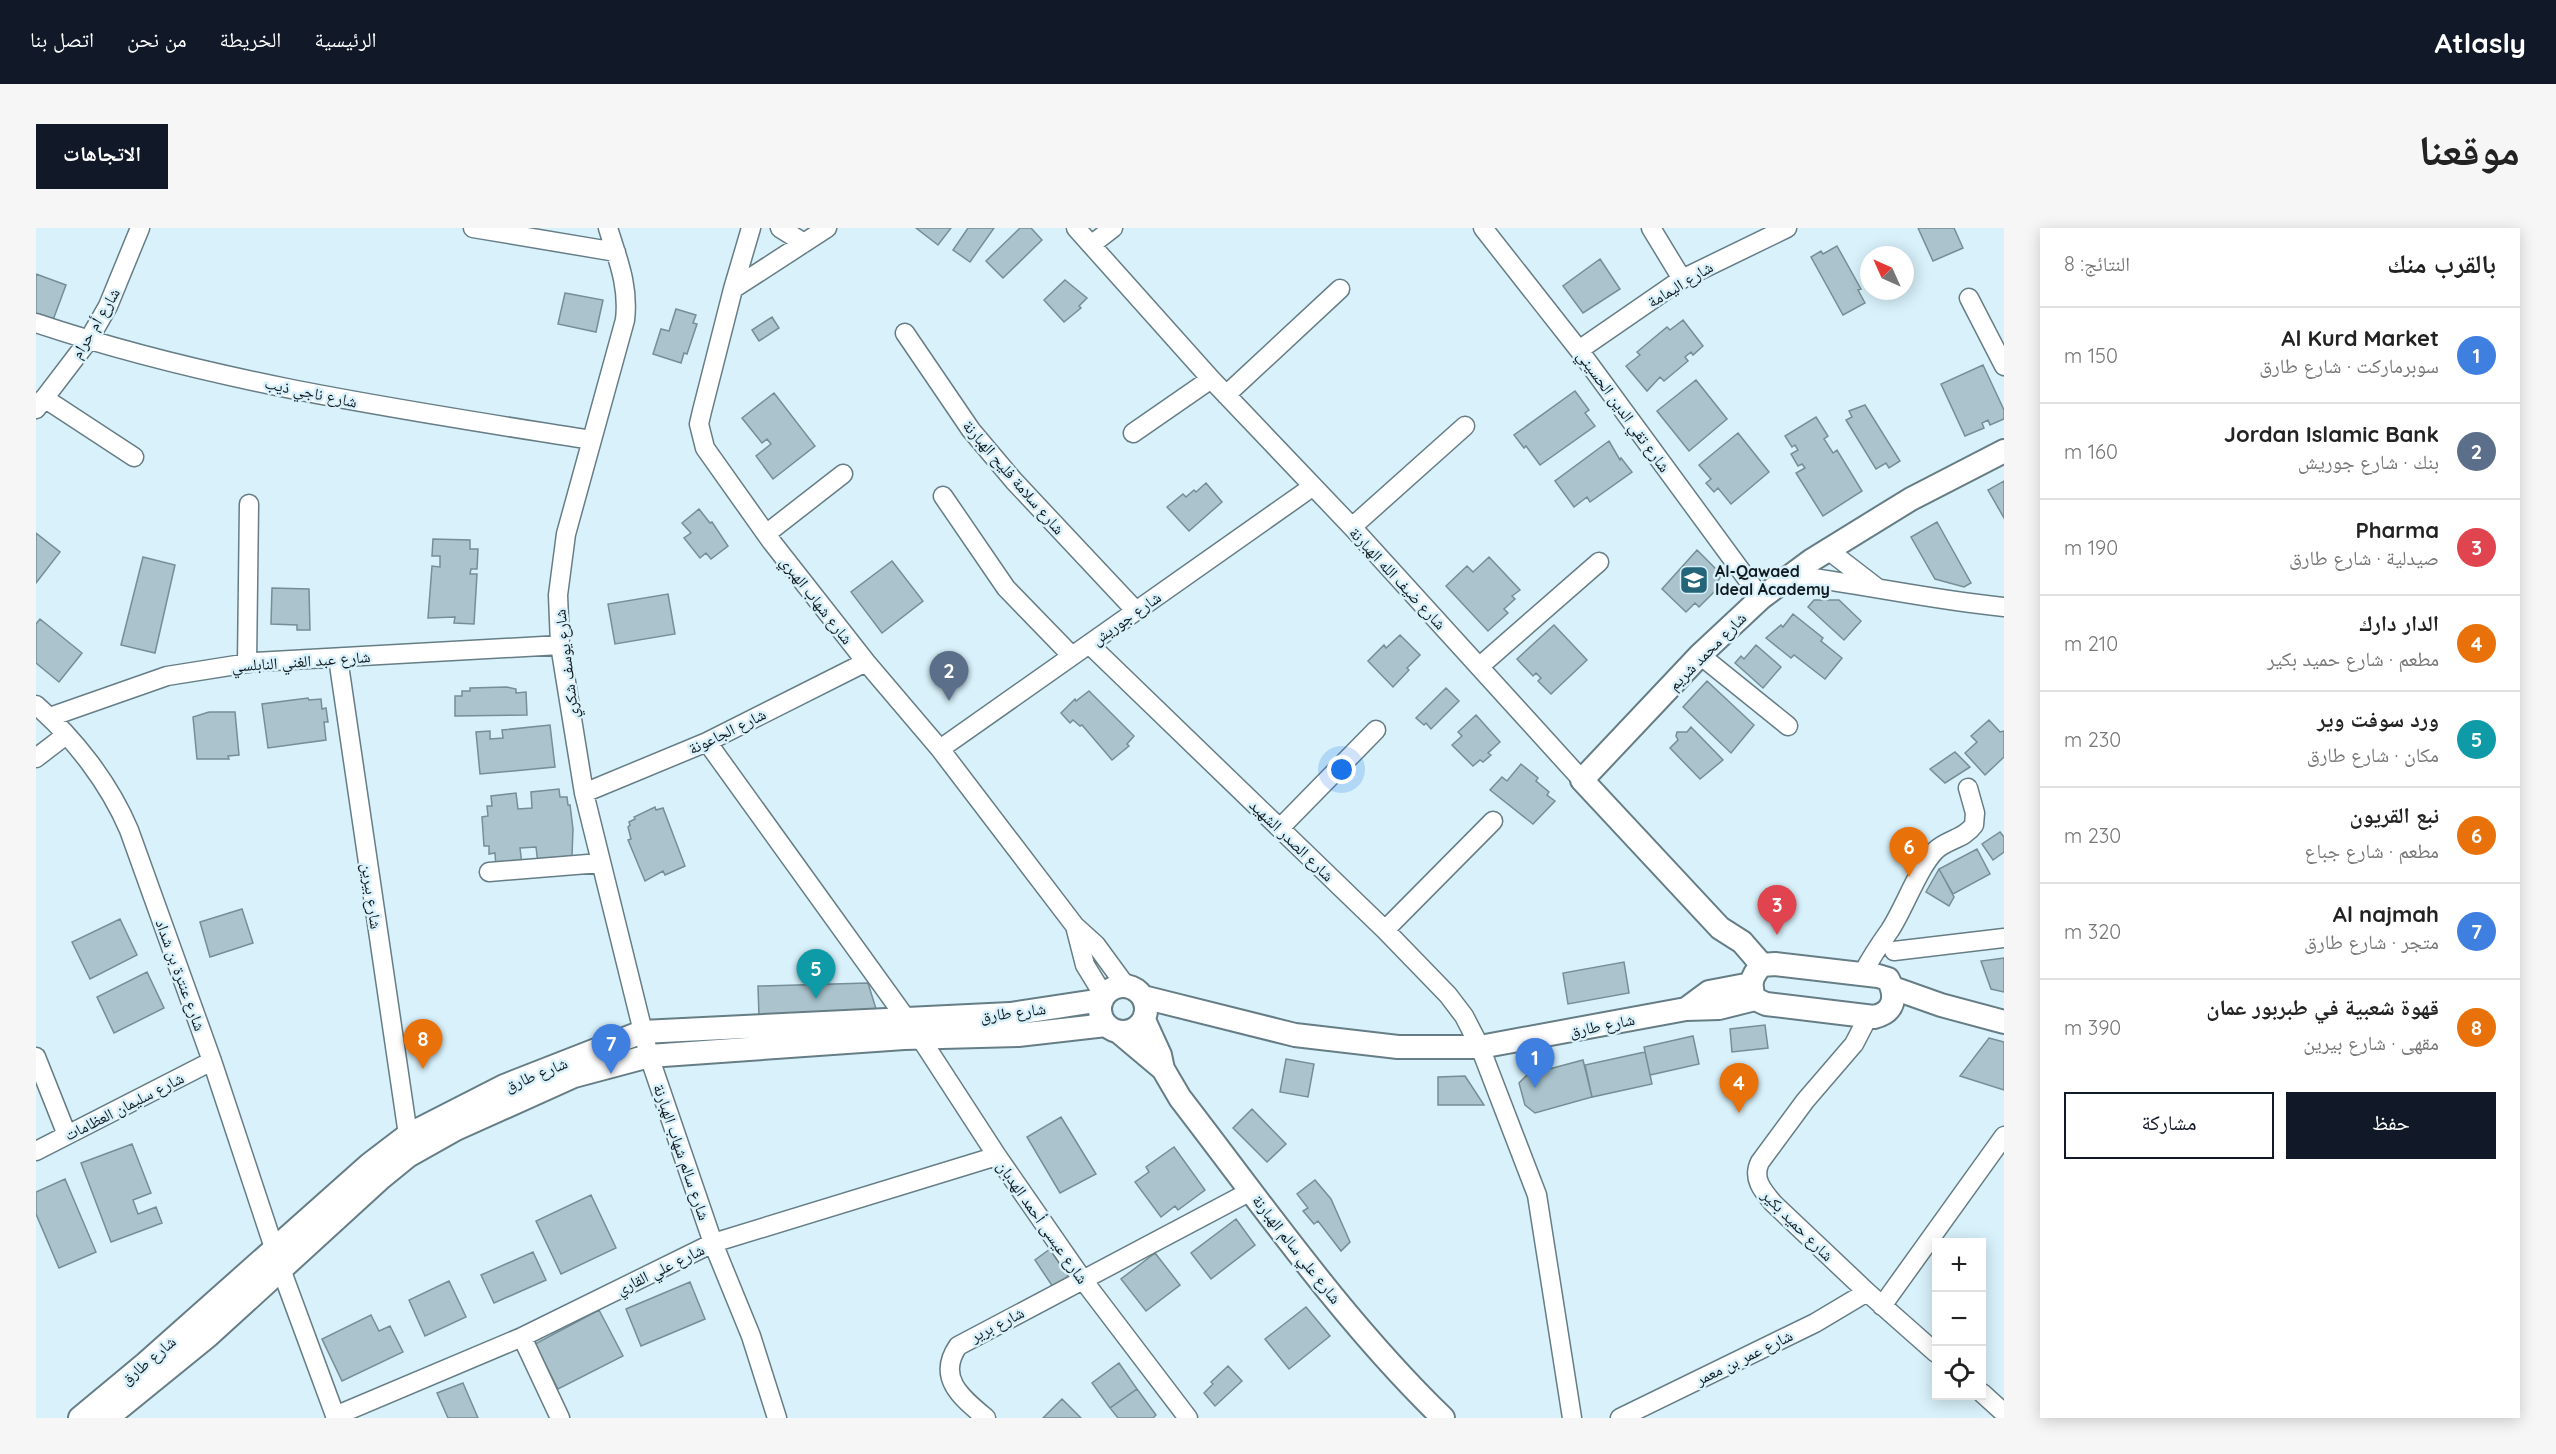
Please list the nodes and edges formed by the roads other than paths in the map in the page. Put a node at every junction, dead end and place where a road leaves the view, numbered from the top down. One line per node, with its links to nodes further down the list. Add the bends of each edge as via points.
1 (140, 228): 21 (street, شارع أم حرام, via 108,306)
2 (473, 228): 14 (street)
3 (608, 228): 14 (street, شارع يوسف شكري)
4 (751, 228): 16 (street, شارع شهاب الهبري)
5 (780, 228): 12 (street)
6 (827, 228): 12 (street)
7 (1076, 228): 13 (street, شارع ضيف الله الهبارنة)
8 (1113, 228): 13 (street)
9 (1483, 228): 22 (street, شارع تقي الدين الحسيني)
10 (1651, 228): 15 (street)
11 (1787, 228): 15 (street, شارع اليمامة)
12 (804, 243): 16 (street)
13 (1091, 244): 24 (street, شارع ضيف الله الهبارنة)
14 (616, 252): 29 (street, شارع يوسف شكري, via 626,290 625,320)
15 (1682, 279): 22 (street, شارع اليمامة)
16 (733, 289): 37 (street, شارع شهاب الهبري, via 699,424 700,436 711,458)
17 (1340, 290): 25 (street)
18 (1969, 298): 23 (street)
19 (36, 323): 21 (street, شارع ناجي ذيب)
20 (905, 333): 44 (street, شارع سلامة فليح الهبارنة, via 978,438)
21 (88, 341): 26 (street, شارع أم حرام); 29 (street, شارع ناجي ذيب, via 368,404)
22 (1579, 350): 42 (street, شارع تقي الدين الحسيني)
23 (2004, 366)
24 (1211, 379): 25 (street, شارع ضيف الله الهبارنة); 28 (street)
25 (1226, 395): 33 (street, شارع ضيف الله الهبارنة)
26 (40, 404): 31 (street)
27 (1465, 426): 36 (street)
28 (1133, 433)
29 (591, 440): 46 (street, شارع يوسف شكري, via 563,552 558,595)
30 (2004, 451): 38 (street, شارع محمد شريم, via 1911,499)
31 (134, 457)
32 (843, 474): 37 (street)
33 (1312, 487): 36 (street, شارع ضيف الله الهبارنة); 44 (street, شارع جوريش)
34 (943, 496): 48 (street, via 1006,588)
35 (249, 504): 51 (street)
36 (1352, 527): 52 (street, شارع ضيف الله الهبارنة)
37 (766, 534): 50 (street, شارع شهاب الهبري)
38 (1828, 550): 40 (street, شارع محمد شريم); 41 (street)
39 (1599, 562): 52 (street)
40 (1791, 575): 41 (street); 42 (street, شارع محمد شريم)
41 (1876, 587): 43 (street)
42 (1761, 598): 47 (street, شارع محمد شريم)
43 (2004, 607)
44 (1136, 611): 45 (street, شارع جوريش)
45 (1089, 644): 48 (street, شارع جوريش); 64 (street, شارع الصدر الشهيد)
46 (560, 645): 49 (street, شارع عبد الغني النابلسي); 62 (street, شارع يوسف شكري)
47 (1700, 655): 54 (street); 60 (street, شارع محمد شريم)
48 (1072, 656): 58 (street, شارع جوريش)
49 (338, 658): 51 (street, شارع عبد الغني النابلسي); 89 (street, شارع بيرين)
50 (866, 662): 57 (street, شارع الجاعونة); 58 (street, شارع شهاب الهبري)
51 (247, 663): 53 (street, شارع عبد الغني النابلسي, via 167,676)
52 (1480, 666): 60 (street, شارع ضيف الله الهبارنة)
53 (43, 711): 56 (street, شارع عنترة بن شداد)
54 (1788, 726)
55 (1376, 730): 64 (street)
56 (66, 735): 59 (street); 86 (street, شارع عنترة بن شداد, via 119,806)
57 (706, 742): 62 (street, شارع الجاعونة); 78 (street, شارع عيسى أحمد الهدبان)
58 (940, 749): 67 (street, شارع شهاب الهبري)
59 (36, 758)
60 (1582, 780): 73 (street, شارع ضيف الله الهبارنة, via 1720,928)
61 (1968, 788): 69 (street, via 1974,825 1966,834 1936,850)
62 (584, 794): 65 (street, شارع يوسف شكري)
63 (1494, 820): 68 (street)
64 (1280, 828): 68 (street, شارع الصدر الشهيد)
65 (600, 863): 66 (street); 81 (street, شارع يوسف شكري)
66 (489, 872)
67 (1075, 926): 75 (street, شارع شهاب الهبري, via 1085,965); 76 (street, شارع شهاب الهبري, via 1096,945)
68 (1385, 930): 83 (street, شارع الصدر الشهيد, via 1448,995)
69 (1890, 931): 71 (street); 72 (street)
70 (2004, 938): 71 (street)
71 (1894, 951): 74 (street)
72 (1863, 973): 73 (street, شارع طارق, via 1775,964); 74 (street, شارع طارق)
73 (1755, 981): 77 (street, شارع طارق, via 1766,1005); 83 (street, شارع طارق, via 1709,992 1686,1009)
74 (1891, 992): 77 (street, شارع طارق, via 1881,1016); 79 (street, شارع طارق)
75 (1103, 998): 76 (street, via 1118,986); 78 (street, شارع طارق, via 1010,1014); 80 (street, via 1100,1013)
76 (1139, 1005): 80 (street, via 1133,1030); 83 (street, شارع طارق, via 1191,1021 1233,1021 1347,1042 1398,1047); 87 (street, شارع علي سالم الهبارنة)
77 (1868, 1017): 97 (street, شارع حميد بكير, via 1854,1044 1805,1101 1756,1169 1761,1190)
78 (905, 1020): 81 (street, شارع طارق); 82 (street, شارع عيسى أحمد الهدبان)
79 (2003, 1021)
80 (1113, 1028): 82 (street, شارع طارق); 87 (street, شارع علي سالم الهبارنة)
81 (642, 1032): 84 (street, شارع سالم شهاب الهبارنة); 89 (street, شارع طارق, via 504,1086)
82 (921, 1039): 84 (street, شارع طارق); 92 (street, شارع عيسى أحمد الهدبان)
83 (1480, 1047): 111 (street, شارع الصدر الشهيد, via 1537,1195)
84 (649, 1056): 94 (street, شارع سالم شهاب الهبارنة); 95 (street, شارع طارق, via 574,1076 430,1142)
85 (36, 1057): 88 (street)
86 (212, 1062): 88 (street, شارع سليمان العظامات); 95 (street, شارع عنترة بن شداد)
87 (1163, 1069): 93 (street, شارع علي سالم الهبارنة, via 1180,1098)
88 (67, 1135): 91 (street, شارع سليمان العظامات)
89 (408, 1135): 95 (street, شارع طارق, via 363,1170)
90 (2004, 1136): 98 (street)
91 (36, 1151)
92 (997, 1156): 94 (street, شارع علي القاري); 96 (street, شارع عيسى أحمد الهدبان)
93 (1251, 1191): 96 (street); 110 (street, شارع علي سالم الهبارنة, via 1361,1330)
94 (713, 1243): 99 (street, شارع علي القاري); 107 (street, شارع سالم شهاب الهبارنة, via 751,1336)
95 (277, 1260): 103 (street, شارع عنترة بن شداد); 104 (street, شارع طارق); 105 (street, شارع طارق, via 208,1336)
96 (1083, 1280): 108 (street, شارع برير, via 958,1346 952,1354 951,1381 958,1393); 109 (street, شارع عيسى أحمد الهدبان)
97 (1867, 1292): 98 (street, شارع حميد بكير); 112 (street, شارع عمر بن معمر, via 1815,1323)
98 (1882, 1306): 100 (street, شارع حميد بكير)
99 (522, 1337): 103 (street, شارع علي القاري); 106 (street)
100 (1932, 1350)
101 (1986, 1397): 102 (street)
102 (2004, 1413)
103 (335, 1417)
104 (80, 1418)
105 (107, 1418)
106 (560, 1418)
107 (777, 1418)
108 (986, 1418)
109 (1188, 1418)
110 (1443, 1418)
111 (1572, 1418)
112 (1620, 1418)

